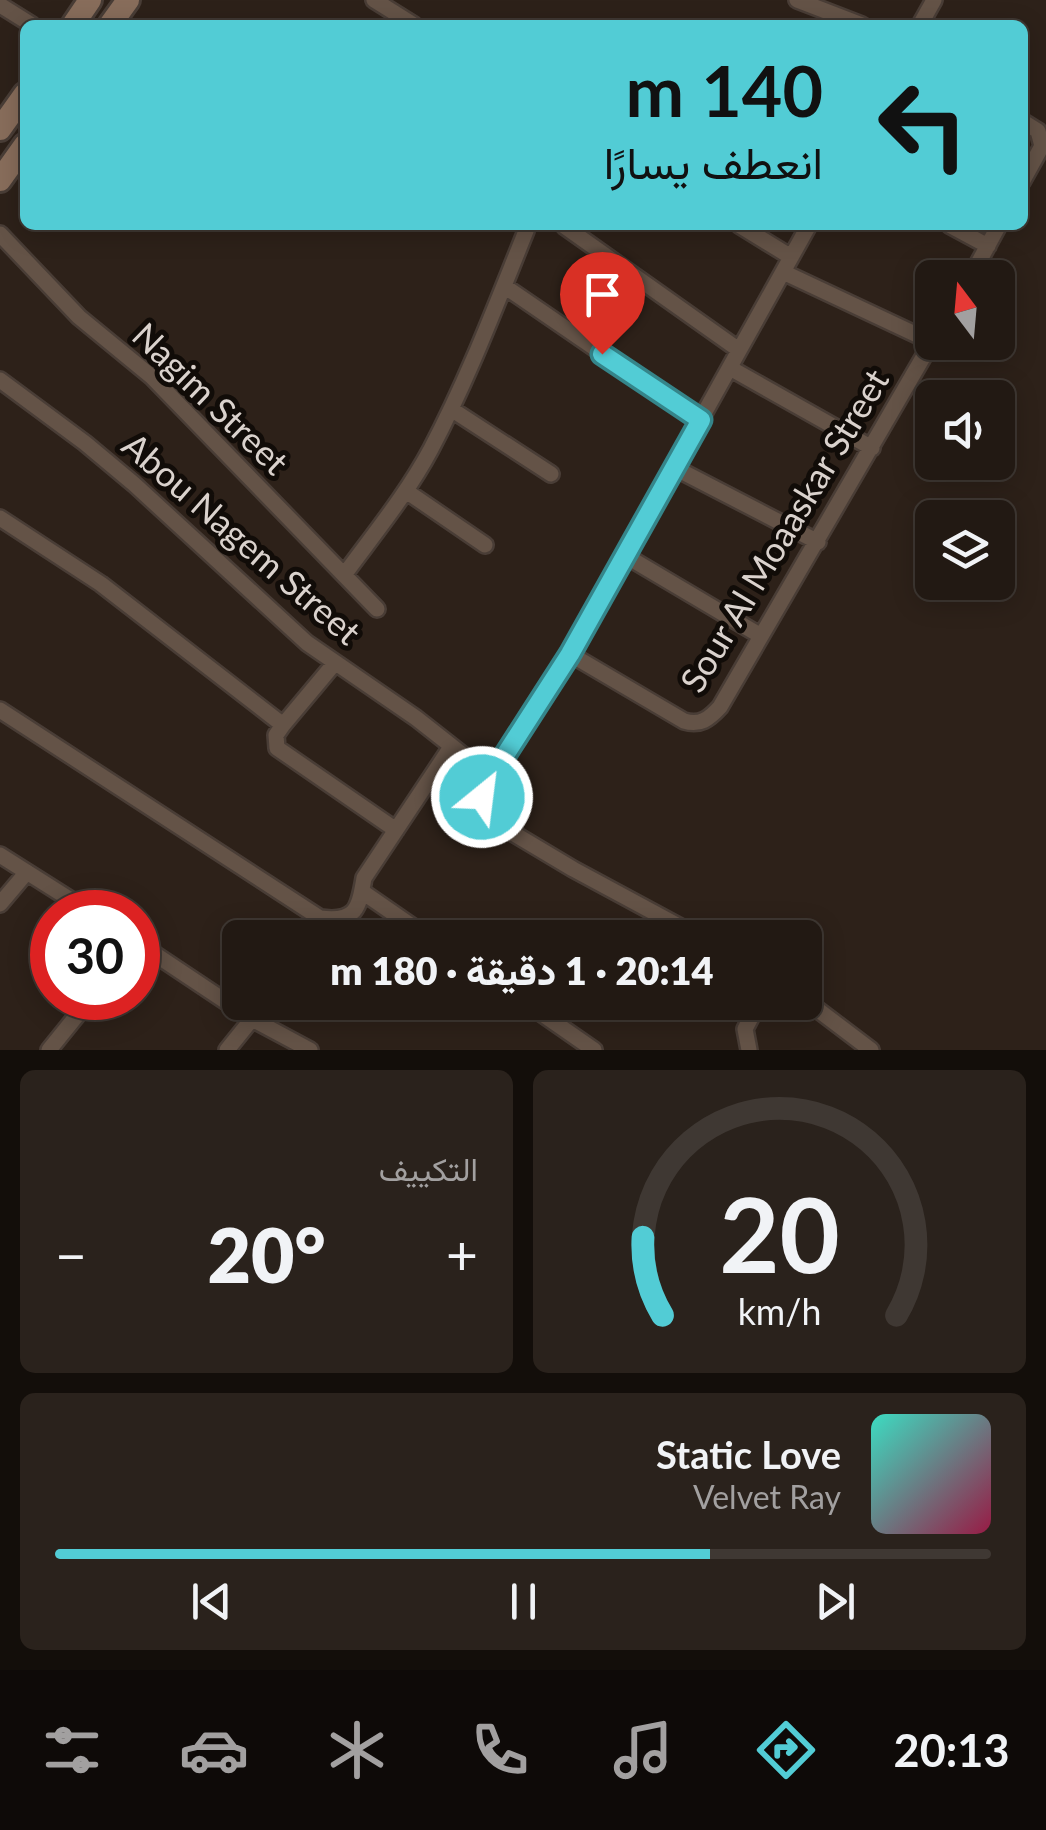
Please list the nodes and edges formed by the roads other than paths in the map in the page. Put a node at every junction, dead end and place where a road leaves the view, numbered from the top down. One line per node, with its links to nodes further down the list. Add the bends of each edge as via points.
1 (374, 0): 5 (street)
2 (797, 0): 6 (street)
3 (0, 4): 4 (street)
4 (24, 20)
5 (406, 20)
6 (849, 20)
7 (20, 101): 9 (street)
8 (1028, 125): 11 (street, via 1042,146)
9 (0, 129)
10 (20, 152): 12 (street)
11 (1028, 171)
12 (0, 180)
13 (570, 230): 25 (street)
14 (745, 230): 22 (street)
15 (806, 230): 22 (street)
16 (958, 230): 20 (street)
17 (997, 230): 20 (street)
18 (526, 231): 23 (street)
19 (0, 234): 39 (street, Nagim Street, via 79,317 152,378)
20 (988, 246): 21 (street)
21 (980, 260)
22 (787, 265): 24 (street); 25 (street)
23 (504, 286): 29 (street); 30 (street)
24 (915, 333)
25 (739, 350): 27 (street)
26 (922, 360): 31 (street, Sour Al Moaaskar Street)
27 (730, 368): 30 (street); 31 (street)
28 (0, 380): 43 (street, Abou Nagem Street, via 122,474)
29 (451, 409): 33 (street); 34 (street)
30 (701, 420): 32 (street)
31 (872, 448): 36 (street, Sour Al Moaaskar Street)
32 (674, 468): 36 (street); 38 (street)
33 (551, 474)
34 (406, 491): 37 (street); 39 (street)
35 (0, 518): 45 (street, via 101,584)
36 (818, 542): 41 (street, Sour Al Moaaskar Street)
37 (486, 546)
38 (626, 556): 41 (street); 42 (street)
39 (344, 576): 40 (street, Nagim Street)
40 (376, 609)
41 (761, 636): 42 (street, Sour Al Moaaskar Street, via 720,707 694,724)
42 (570, 654): 47 (street)
43 (334, 664): 45 (street); 46 (street, Abou Nagem Street)
44 (0, 710): 52 (street, via 320,918 348,916)
45 (283, 724): 48 (street, via 275,742 281,753)
46 (451, 747): 47 (street, Abou Nagem Street); 48 (street)
47 (491, 777): 55 (street, via 482,797 490,819)
48 (396, 830): 52 (street, via 364,878)
49 (0, 855): 50 (street)
50 (27, 872): 51 (street); 53 (street)
51 (55, 890)
52 (364, 893): 54 (street)
53 (0, 904)
54 (403, 920)
55 (667, 920)
56 (160, 958): 57 (street)
57 (222, 999)
58 (822, 1013): 69 (street)
59 (73, 1020): 64 (street)
60 (251, 1020): 65 (street)
61 (254, 1020): 66 (street)
62 (551, 1020): 67 (street)
63 (750, 1020): 68 (street)
64 (48, 1050)
65 (226, 1050)
66 (310, 1050)
67 (594, 1050)
68 (749, 1050)
69 (871, 1050)

